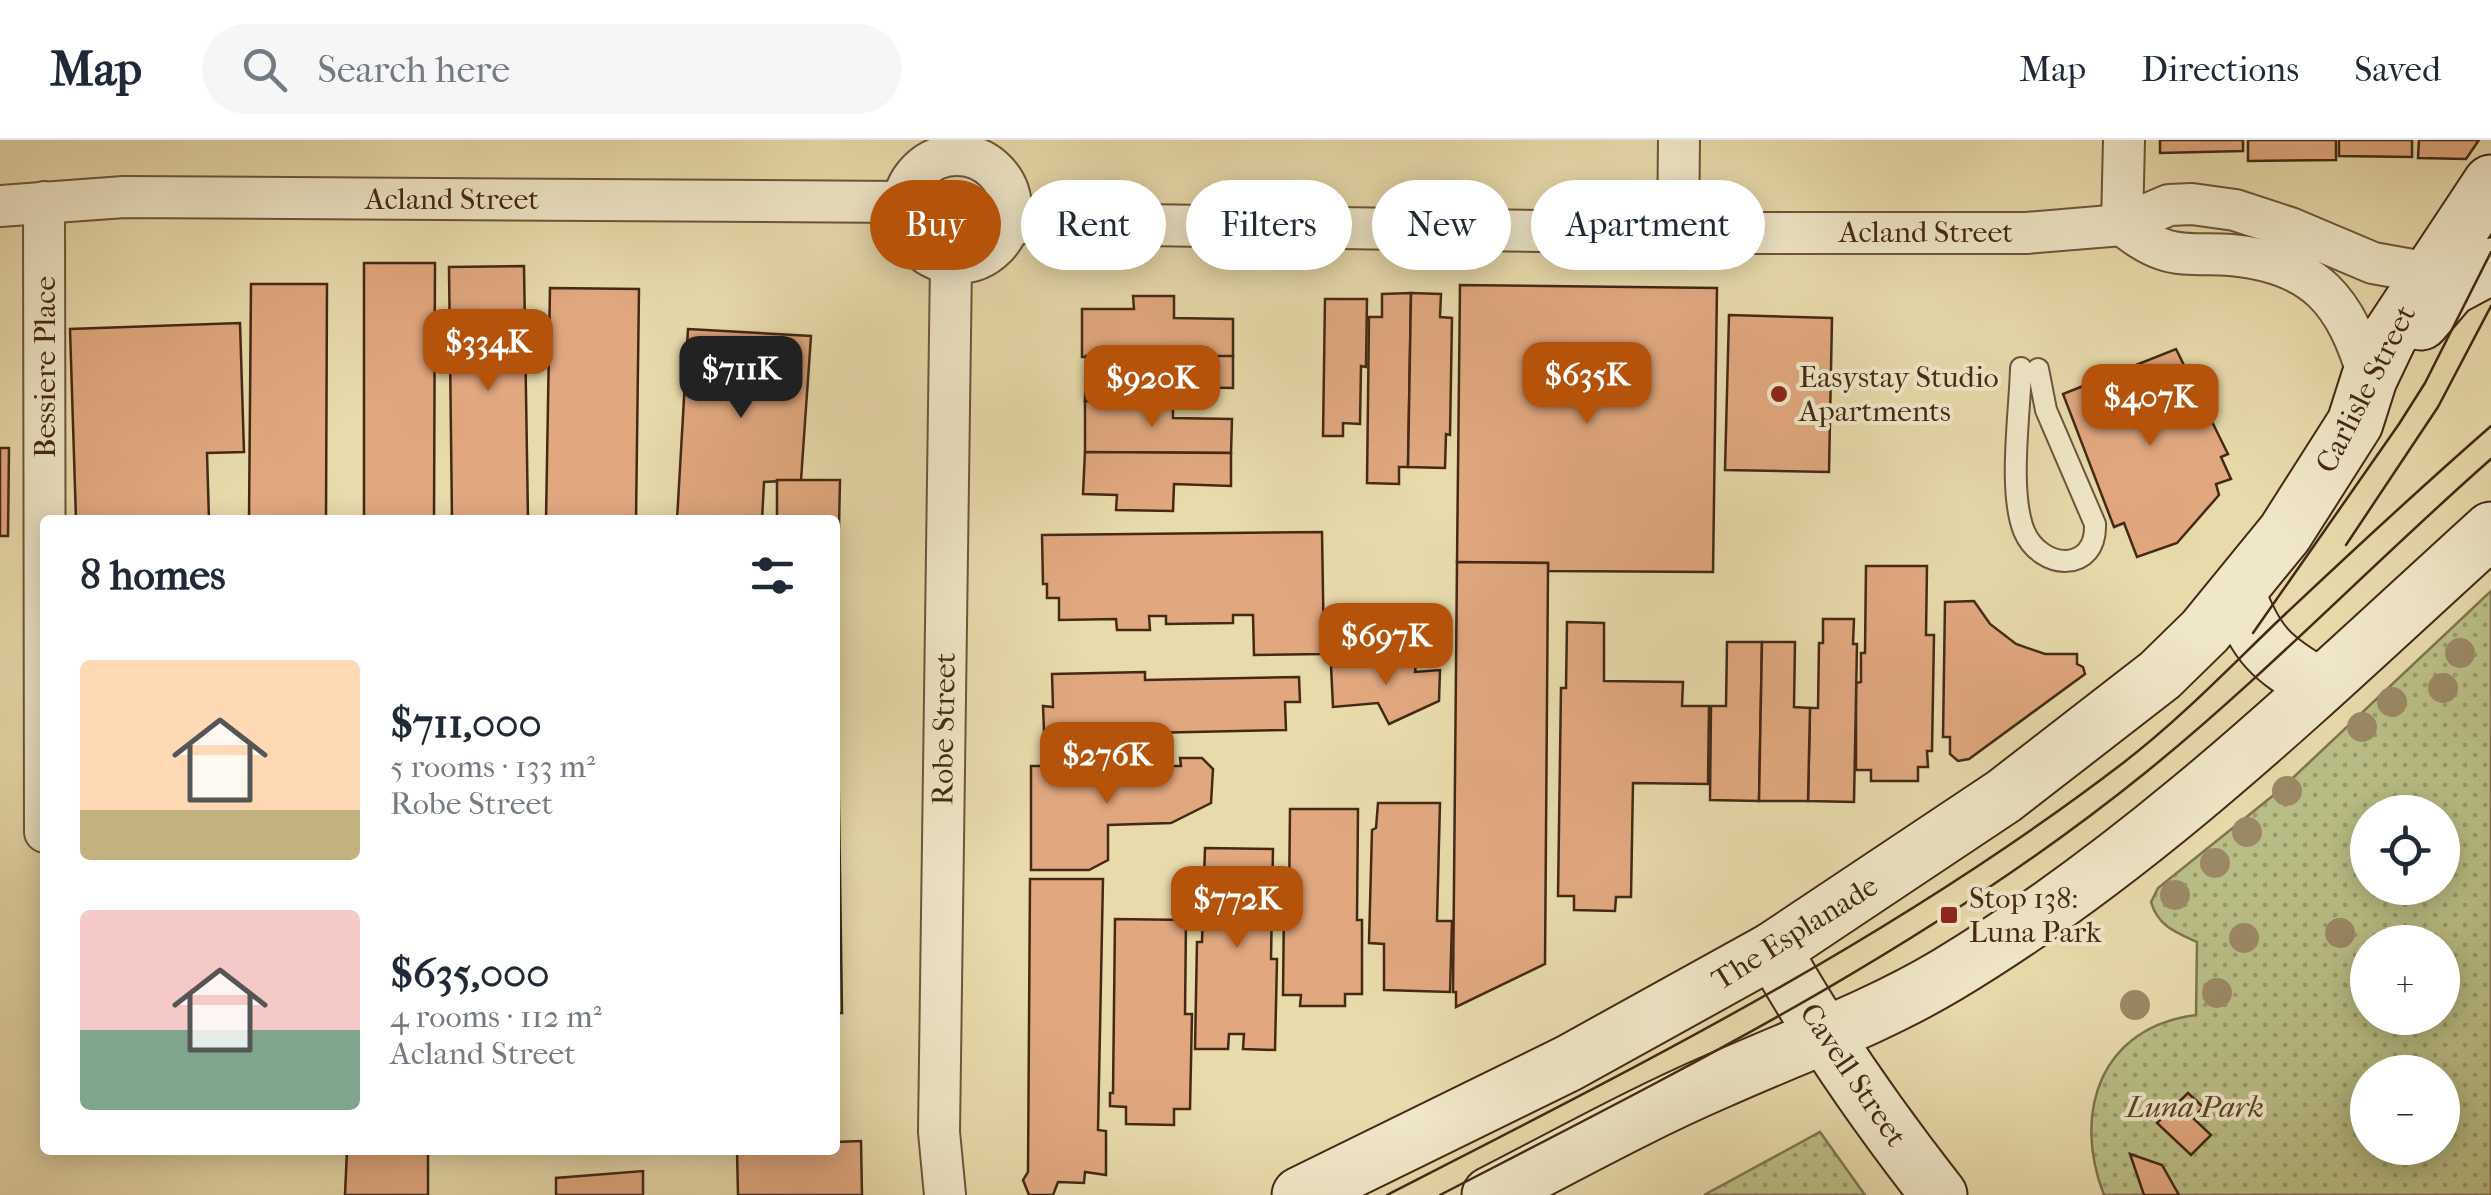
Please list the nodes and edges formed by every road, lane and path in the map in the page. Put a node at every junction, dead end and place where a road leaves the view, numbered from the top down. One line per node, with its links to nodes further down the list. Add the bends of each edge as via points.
1 (1678, 140): 5 (street)
2 (2124, 140): 11 (street)
3 (962, 147): 4 (street, via 930,162); 10 (street, via 1001,177)
4 (913, 180)
5 (1678, 180)
6 (2491, 183): 17 (street, Carlisle Street)
7 (44, 202): 8 (street, Acland Street); 9 (street, Acland Street); 21 (street, Bessiere Place)
8 (870, 202)
9 (0, 206)
10 (1010, 222): 12 (street, Acland Street); 14 (street)
11 (2122, 225): 13 (street, Acland Street); 17 (street, Acland Street, via 2169,205 2222,208 2373,263); 19 (street, via 2164,250 2276,262 2311,279 2341,310)
12 (1531, 231)
13 (1765, 233)
14 (1001, 240)
15 (2491, 266): 20 (street, via 2437,299)
16 (951, 270): 27 (street, Robe Street, via 939,1132)
17 (2429, 273): 19 (street, Carlisle Street)
18 (2030, 368): 18 (lane, via 2017,506 2036,549 2051,560 2068,561 2085,554 2095,524)
19 (2369, 379): 20 (street, Carlisle Street)
20 (2344, 442): 23 (street, Carlisle Street)
21 (44, 515)
22 (2491, 530): 24 (street)
23 (2238, 593): 24 (street, via 2262,646); 25 (street, The Esplanade, via 2187,649 2102,723)
24 (2319, 686): 26 (street, via 2084,884 1944,977)
25 (1773, 950): 26 (street, Cavell Street); 28 (street, The Esplanade, via 1569,1062)
26 (1823, 1035): 29 (street, via 1666,1104); 30 (street, Cavell Street)
27 (945, 1195)
28 (1300, 1195)
29 (1490, 1195)
30 (1939, 1195)

